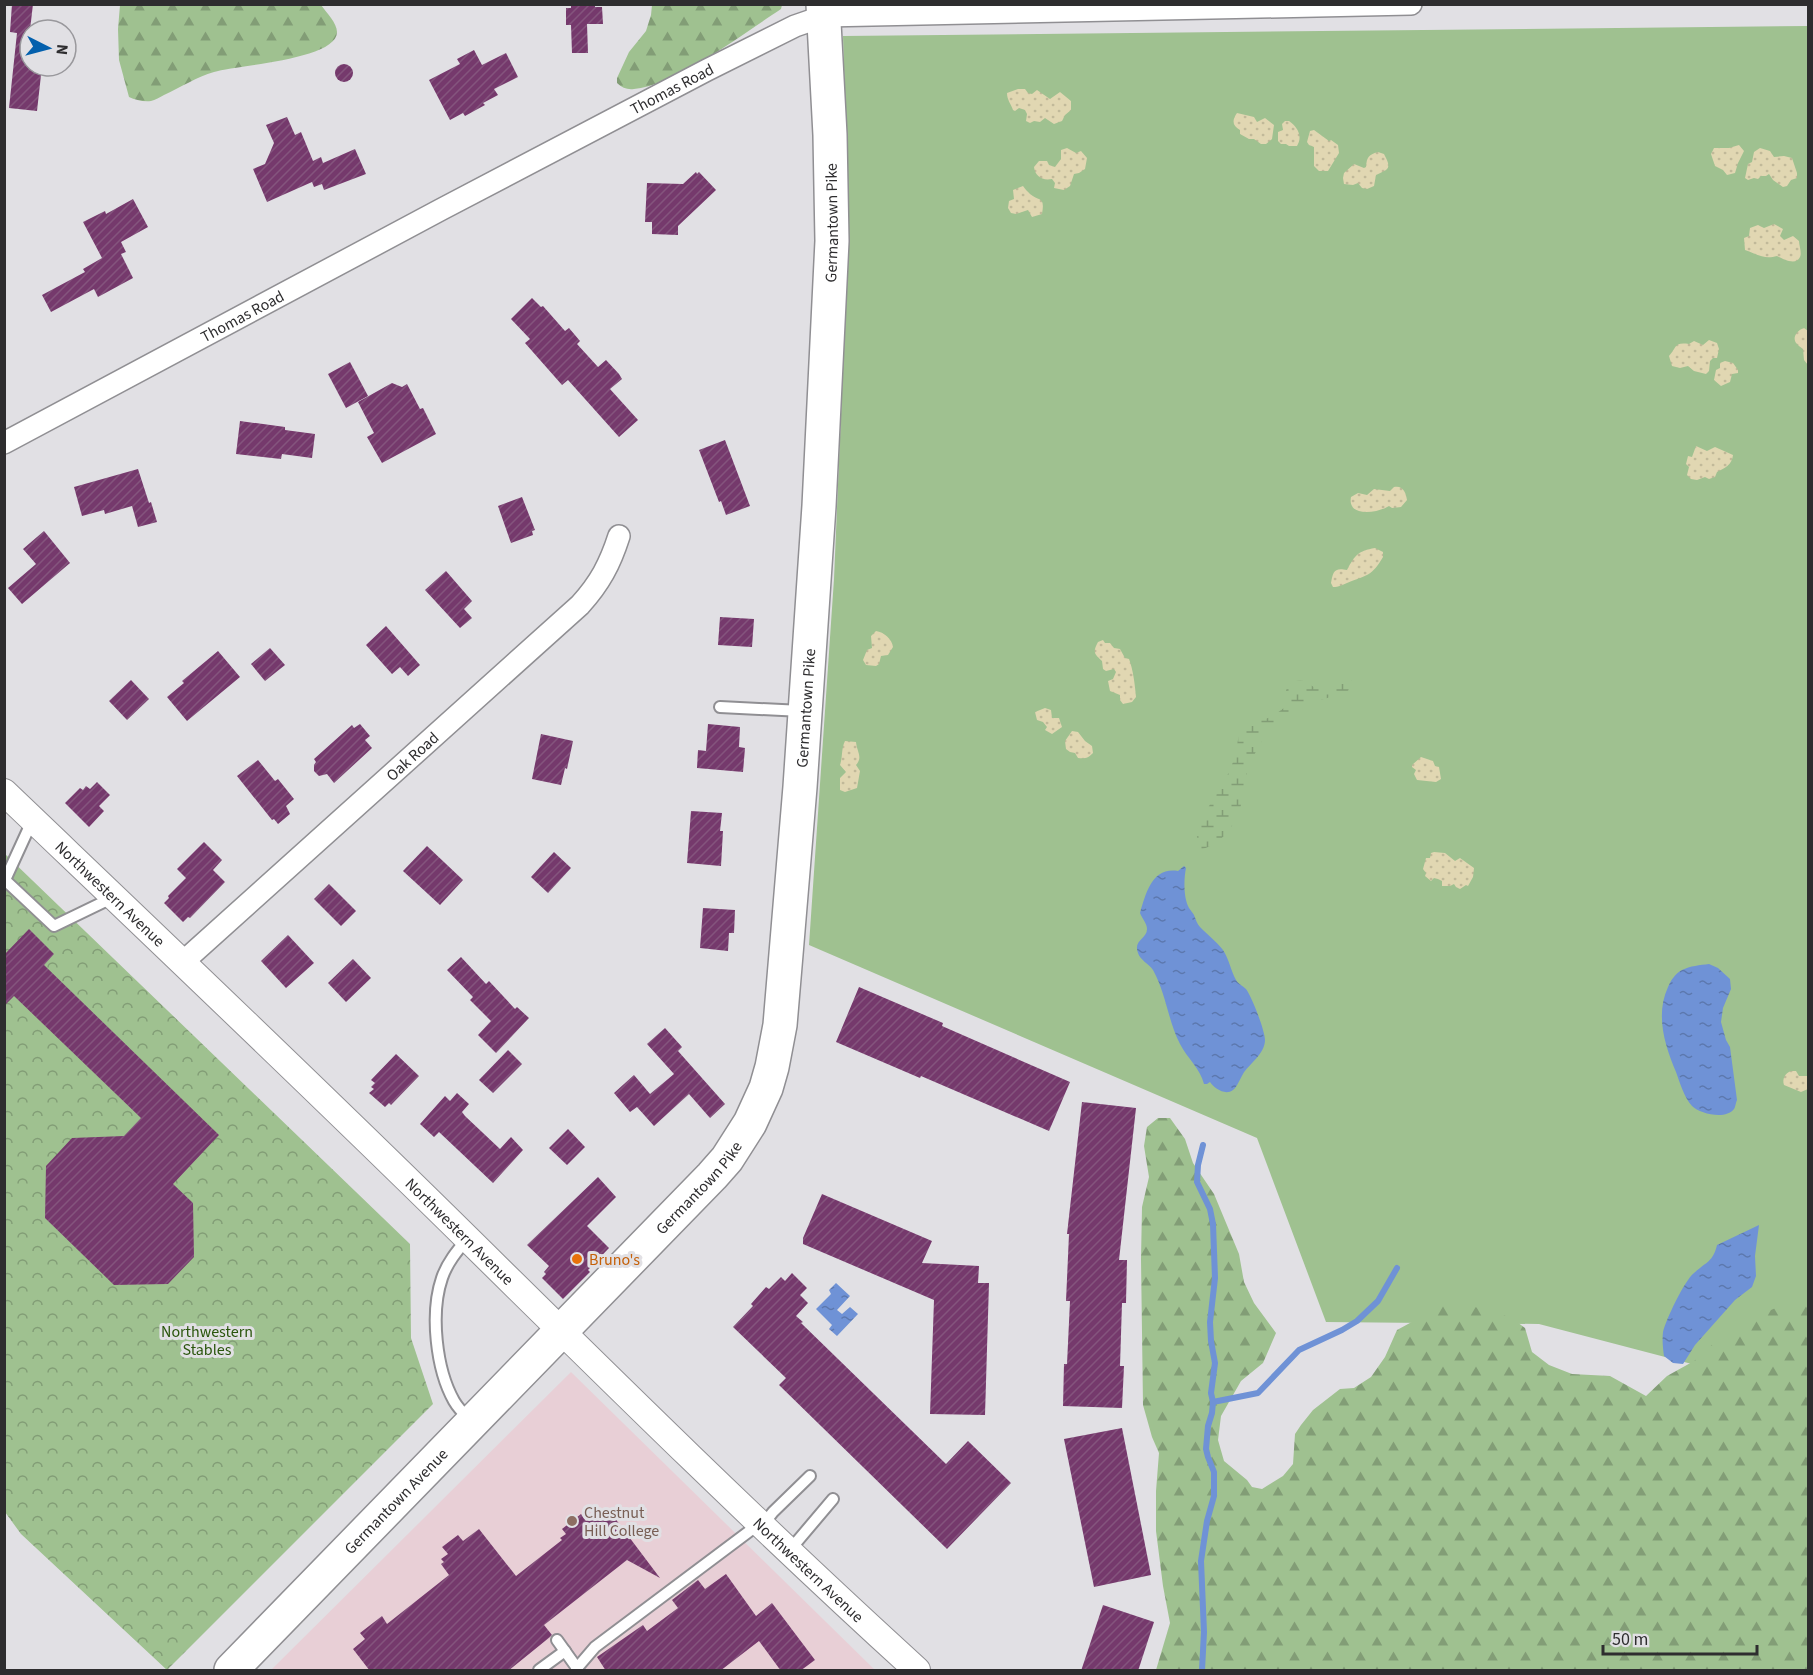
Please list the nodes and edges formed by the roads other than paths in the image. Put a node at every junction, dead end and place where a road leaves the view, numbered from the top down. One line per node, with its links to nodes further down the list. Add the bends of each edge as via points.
1 (1411, 4): 2 (street, Thomas Road)
2 (1295, 5): 3 (street, Thomas Road)
3 (823, 10): 4 (street, Thomas Road); 7 (main road, Germantown Pike, via 832,242)
4 (4, 443)
5 (619, 536): 11 (street, Oak Road, via 606,572 580,605)
6 (720, 707): 7 (lane)
7 (805, 711): 13 (main road, Germantown Pike, via 780,1025 766,1088 727,1160)
8 (4, 792): 9 (street, Northwestern Avenue)
9 (33, 819): 10 (street, Northwestern Avenue); 10 (lane, via 5,880 54,926)
10 (114, 897): 11 (street, Northwestern Avenue)
11 (183, 962): 12 (street, Northwestern Avenue)
12 (467, 1238): 13 (street, Northwestern Avenue); 14 (lane, via 442,1277 437,1340 451,1394)
13 (561, 1332): 14 (main road, Germantown Avenue); 17 (street, Northwestern Avenue)
14 (472, 1422): 22 (main road, Germantown Avenue)
15 (810, 1476): 17 (lane)
16 (833, 1499): 18 (lane)
17 (760, 1525): 18 (street, Northwestern Avenue); 21 (lane, via 595,1647)
18 (789, 1552): 24 (street, Northwestern Avenue)
19 (557, 1640): 20 (lane)
20 (565, 1651): 21 (lane); 23 (lane)
21 (577, 1669)
22 (231, 1671)
23 (539, 1671)
24 (917, 1671)

